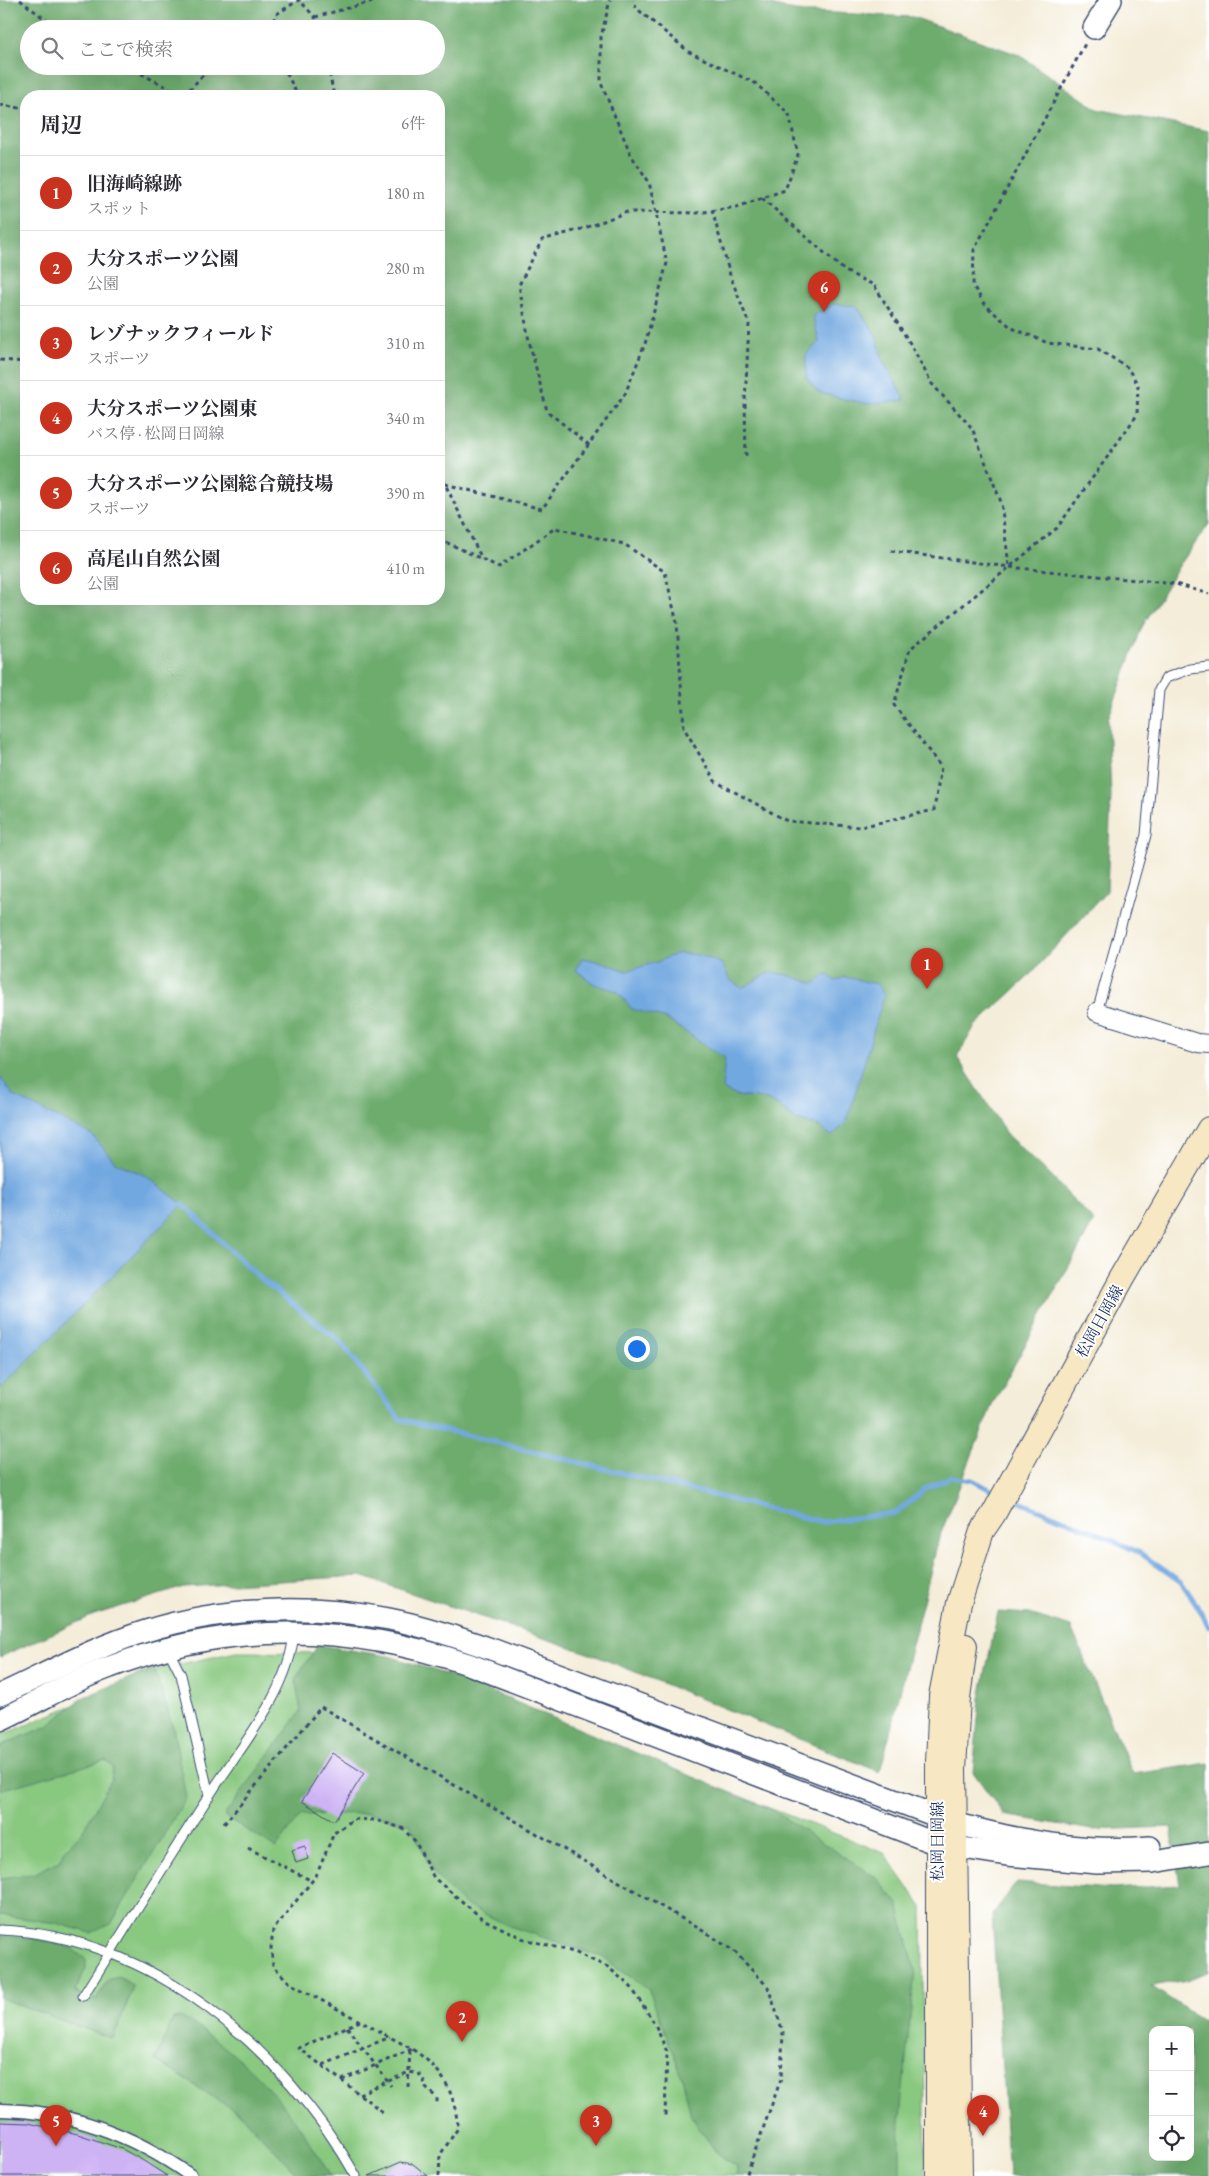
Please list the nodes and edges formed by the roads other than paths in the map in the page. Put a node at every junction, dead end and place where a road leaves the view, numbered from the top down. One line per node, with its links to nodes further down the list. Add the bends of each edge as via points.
1 (1111, 0): 2 (street)
2 (1094, 28)
3 (1209, 666): 4 (lane, via 1166,678 1159,690 1146,836)
4 (1096, 1012): 5 (street)
5 (1209, 1044)
6 (1209, 1129): 12 (main road, 松岡日岡線, via 1122,1279 994,1515 994,1536 956,1655 954,1769)
7 (294, 1633): 8 (street, via 234,1636); 11 (lane, via 288,1665 278,1690); 14 (street, via 373,1639 442,1655)
8 (168, 1648): 10 (street, via 96,1672); 11 (lane, via 180,1675)
9 (0, 1695): 12 (street, via 97,1649 146,1631 184,1622 276,1610 315,1610 368,1616 421,1626 480,1645)
10 (0, 1720)
11 (209, 1795): 18 (lane)
12 (946, 1820): 14 (main road, 松岡日岡線); 16 (street, via 1014,1838)
13 (1209, 1841): 16 (street)
14 (946, 1846): 16 (street, via 1098,1863 1153,1862); 23 (main road, 松岡日岡線); 24 (main road, 松岡日岡線)
15 (1209, 1852): 16 (street)
16 (1172, 1853)
17 (0, 1930): 18 (lane, via 57,1936)
18 (110, 1953): 19 (lane); 22 (lane, via 167,1982 240,2034 299,2093 340,2148)
19 (83, 1996)
20 (0, 2110): 21 (street, via 39,2113 92,2125 137,2142)
21 (191, 2176)
22 (356, 2176)
23 (938, 2176)
24 (960, 2176)

